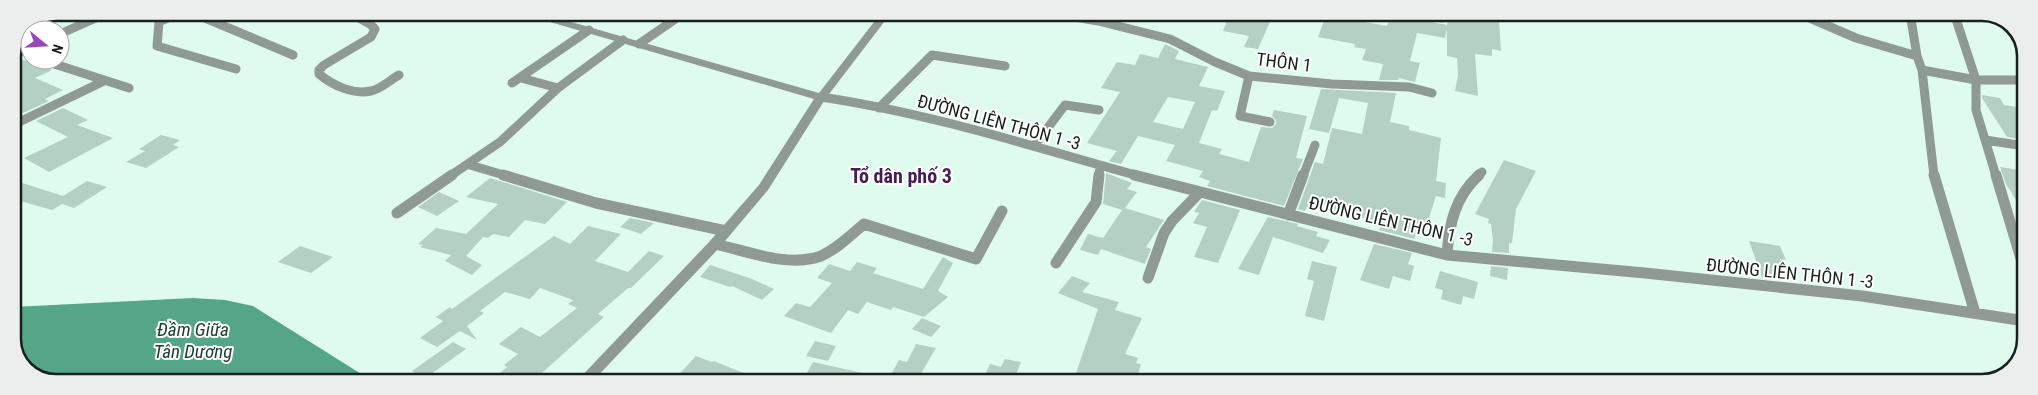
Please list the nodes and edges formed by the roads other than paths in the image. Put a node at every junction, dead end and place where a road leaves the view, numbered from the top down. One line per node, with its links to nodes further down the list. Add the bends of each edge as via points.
1 (88, 21): 12 (lane)
2 (161, 21): 20 (lane, via 157,46)
3 (214, 21): 16 (lane)
4 (365, 21): 22 (lane, via 375,29 370,37 324,65 318,70 319,74 334,84 364,91 377,88)
5 (559, 21): 13 (street)
6 (672, 21): 15 (lane)
7 (879, 21): 32 (street)
8 (1100, 22): 23 (lane, THÔN 1, via 1170,39)
9 (1816, 22): 17 (lane, via 1872,44)
10 (1911, 22): 17 (lane)
11 (1957, 22): 25 (lane)
12 (70, 29)
13 (589, 30): 14 (street); 24 (lane)
14 (623, 40): 15 (street); 30 (lane)
15 (639, 44): 32 (street)
16 (293, 55)
17 (1917, 56): 21 (lane)
18 (1005, 66): 33 (lane, via 932,55)
19 (70, 69): 26 (lane)
20 (236, 69)
21 (1922, 70): 25 (lane); 54 (lane, via 1934,175)
22 (399, 75)
23 (1249, 76): 31 (lane, THÔN 1, via 1409,87); 36 (lane, via 1240,116)
24 (521, 78): 28 (lane); 30 (lane)
25 (1976, 80): 27 (lane); 37 (lane, via 1976,110)
26 (104, 81): 29 (lane); 35 (lane)
27 (2017, 81)
28 (512, 83)
29 (129, 88)
30 (558, 88): 41 (lane)
31 (1432, 93)
32 (821, 97): 33 (lane, ĐƯỜNG LIÊN THÔN 1 -3); 48 (street, via 764,187)
33 (880, 108): 40 (lane, ĐƯỜNG LIÊN THÔN 1 -3)
34 (1099, 110): 40 (lane, via 1065,106)
35 (21, 121)
36 (1270, 122)
37 (1985, 140): 39 (lane); 49 (lane)
38 (1315, 145): 47 (lane)
39 (2017, 145)
40 (1034, 146): 42 (lane, ĐƯỜNG LIÊN THÔN 1 -3)
41 (470, 165): 46 (lane, via 435,185); 48 (lane, via 596,203)
42 (1100, 166): 44 (lane, ĐƯỜNG LIÊN THÔN 1 -3); 52 (lane, via 1096,202)
43 (1482, 172): 51 (lane, via 1469,182 1456,203 1448,225)
44 (1199, 193): 47 (lane, ĐƯỜNG LIÊN THÔN 1 -3); 53 (lane, via 1164,234)
45 (1002, 211): 50 (lane, via 976,259 864,224 835,247 809,259 790,259)
46 (397, 213)
47 (1288, 215): 51 (lane, ĐƯỜNG LIÊN THÔN 1 -3)
48 (726, 231): 50 (street)
49 (2016, 243)
50 (715, 244): 56 (street)
51 (1447, 255): 54 (lane, ĐƯỜNG LIÊN THÔN 1 -3, via 1862,296)
52 (1056, 263)
53 (1148, 278)
54 (1975, 313): 55 (lane, ĐƯỜNG LIÊN THÔN 1 -3)
55 (2016, 320)
56 (591, 373)

